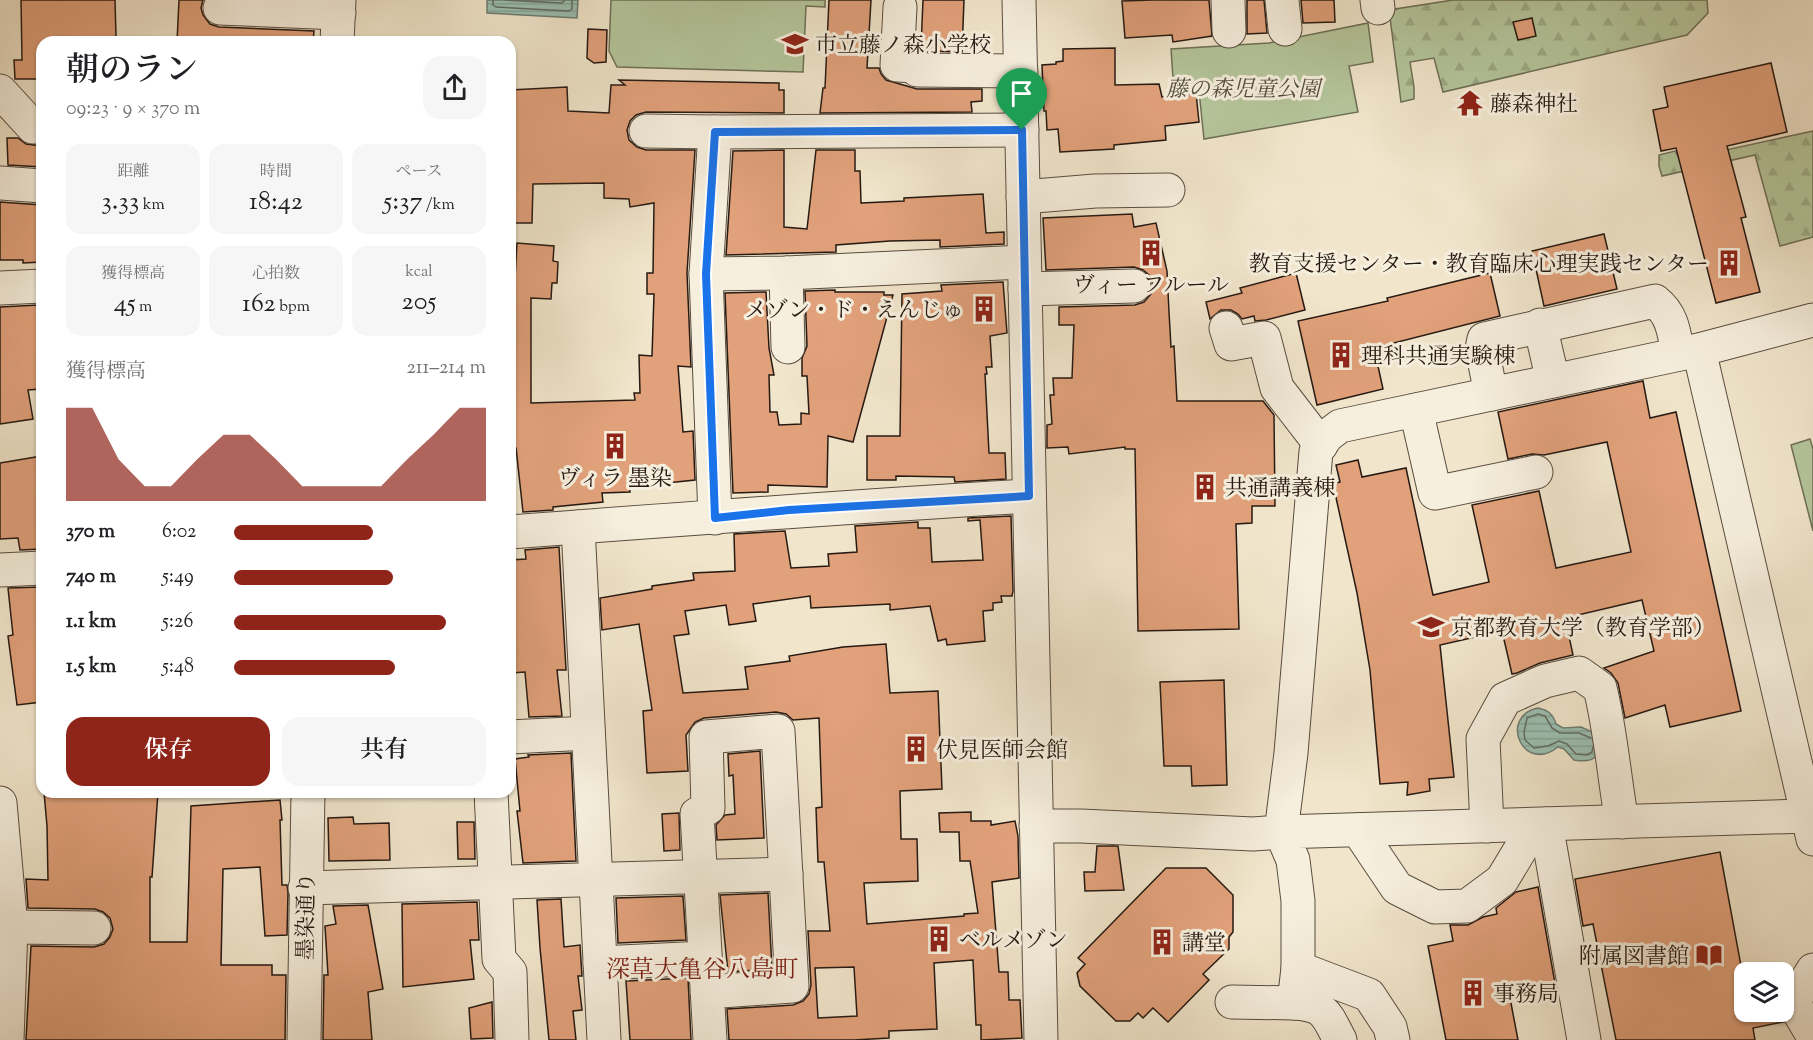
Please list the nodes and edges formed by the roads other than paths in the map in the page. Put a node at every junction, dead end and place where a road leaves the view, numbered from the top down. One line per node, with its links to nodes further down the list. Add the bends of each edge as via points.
1 (1019, 0): 5 (street)
2 (900, 7): 5 (street, via 897,65 917,66 917,70)
3 (220, 8): 4 (street)
4 (338, 18)
5 (1021, 71): 8 (street)
6 (0, 91): 7 (street)
7 (36, 127)
8 (1022, 130): 10 (street); 14 (street)
9 (646, 131): 10 (street)
10 (715, 132): 16 (street)
11 (0, 183): 12 (street)
12 (36, 186)
13 (1168, 190): 14 (street)
14 (1023, 197): 17 (street)
15 (786, 273): 16 (street); 17 (street); 24 (street)
16 (706, 274): 32 (street)
17 (1024, 276): 19 (street); 31 (street)
18 (36, 286): 20 (street)
19 (1134, 286)
20 (0, 288)
21 (1813, 320): 25 (street)
22 (1540, 325): 25 (street, via 1655,301 1665,309); 26 (street); 27 (street, via 1484,339 1482,349)
23 (1226, 328): 29 (street, via 1231,345 1264,338 1277,388)
24 (788, 347)
25 (1689, 352): 26 (street); 46 (street)
26 (1553, 381): 27 (street)
27 (1491, 394): 28 (street)
28 (1416, 410): 29 (street, via 1340,426); 30 (street, via 1435,494)
29 (1321, 445): 48 (street, via 1316,451)
30 (1536, 472)
31 (1029, 496): 32 (street); 44 (street)
32 (715, 518): 33 (street)
33 (578, 527): 34 (street); 37 (street)
34 (516, 532)
35 (36, 568): 36 (street)
36 (0, 570)
37 (588, 733): 38 (street); 51 (street)
38 (516, 738)
39 (308, 798): 53 (street, 墨染通り)
40 (491, 798): 52 (street)
41 (0, 803): 54 (street)
42 (1622, 822): 43 (street); 45 (street, via 1600,688 1579,673 1545,681 1505,699 1483,739); 46 (street)
43 (1541, 824): 45 (street); 47 (street, via 1502,880 1467,906 1435,907 1397,888); 74 (street)
44 (1036, 826): 48 (street); 71 (street)
45 (1487, 826): 47 (street)
46 (1810, 828)
47 (1358, 830): 48 (street)
48 (1281, 832): 58 (street, via 1293,860 1298,901)
49 (786, 874): 50 (street); 50 (street, via 778,731 706,737 708,808 697,814); 60 (street, via 792,986)
50 (701, 876): 51 (street); 56 (street)
51 (596, 879): 52 (street); 57 (street)
52 (497, 882): 53 (street); 68 (street, via 499,959 510,972)
53 (305, 888): 67 (street, 墨染通り)
54 (11, 927): 55 (street); 66 (street)
55 (94, 928)
56 (705, 958): 57 (street); 60 (street)
57 (600, 963): 69 (street)
58 (1298, 968): 63 (street); 73 (street, via 1369,995)
59 (1813, 970): 61 (street)
60 (707, 992): 70 (street)
61 (1794, 995)
62 (1232, 1002): 63 (street)
63 (1294, 1003): 72 (street, via 1313,1005 1326,1014)
64 (1794, 1011): 65 (street)
65 (1813, 1038)
66 (8, 1040)
67 (304, 1040)
68 (512, 1040)
69 (604, 1040)
70 (710, 1040)
71 (1041, 1040)
72 (1340, 1040)
73 (1393, 1040)
74 (1584, 1040)

